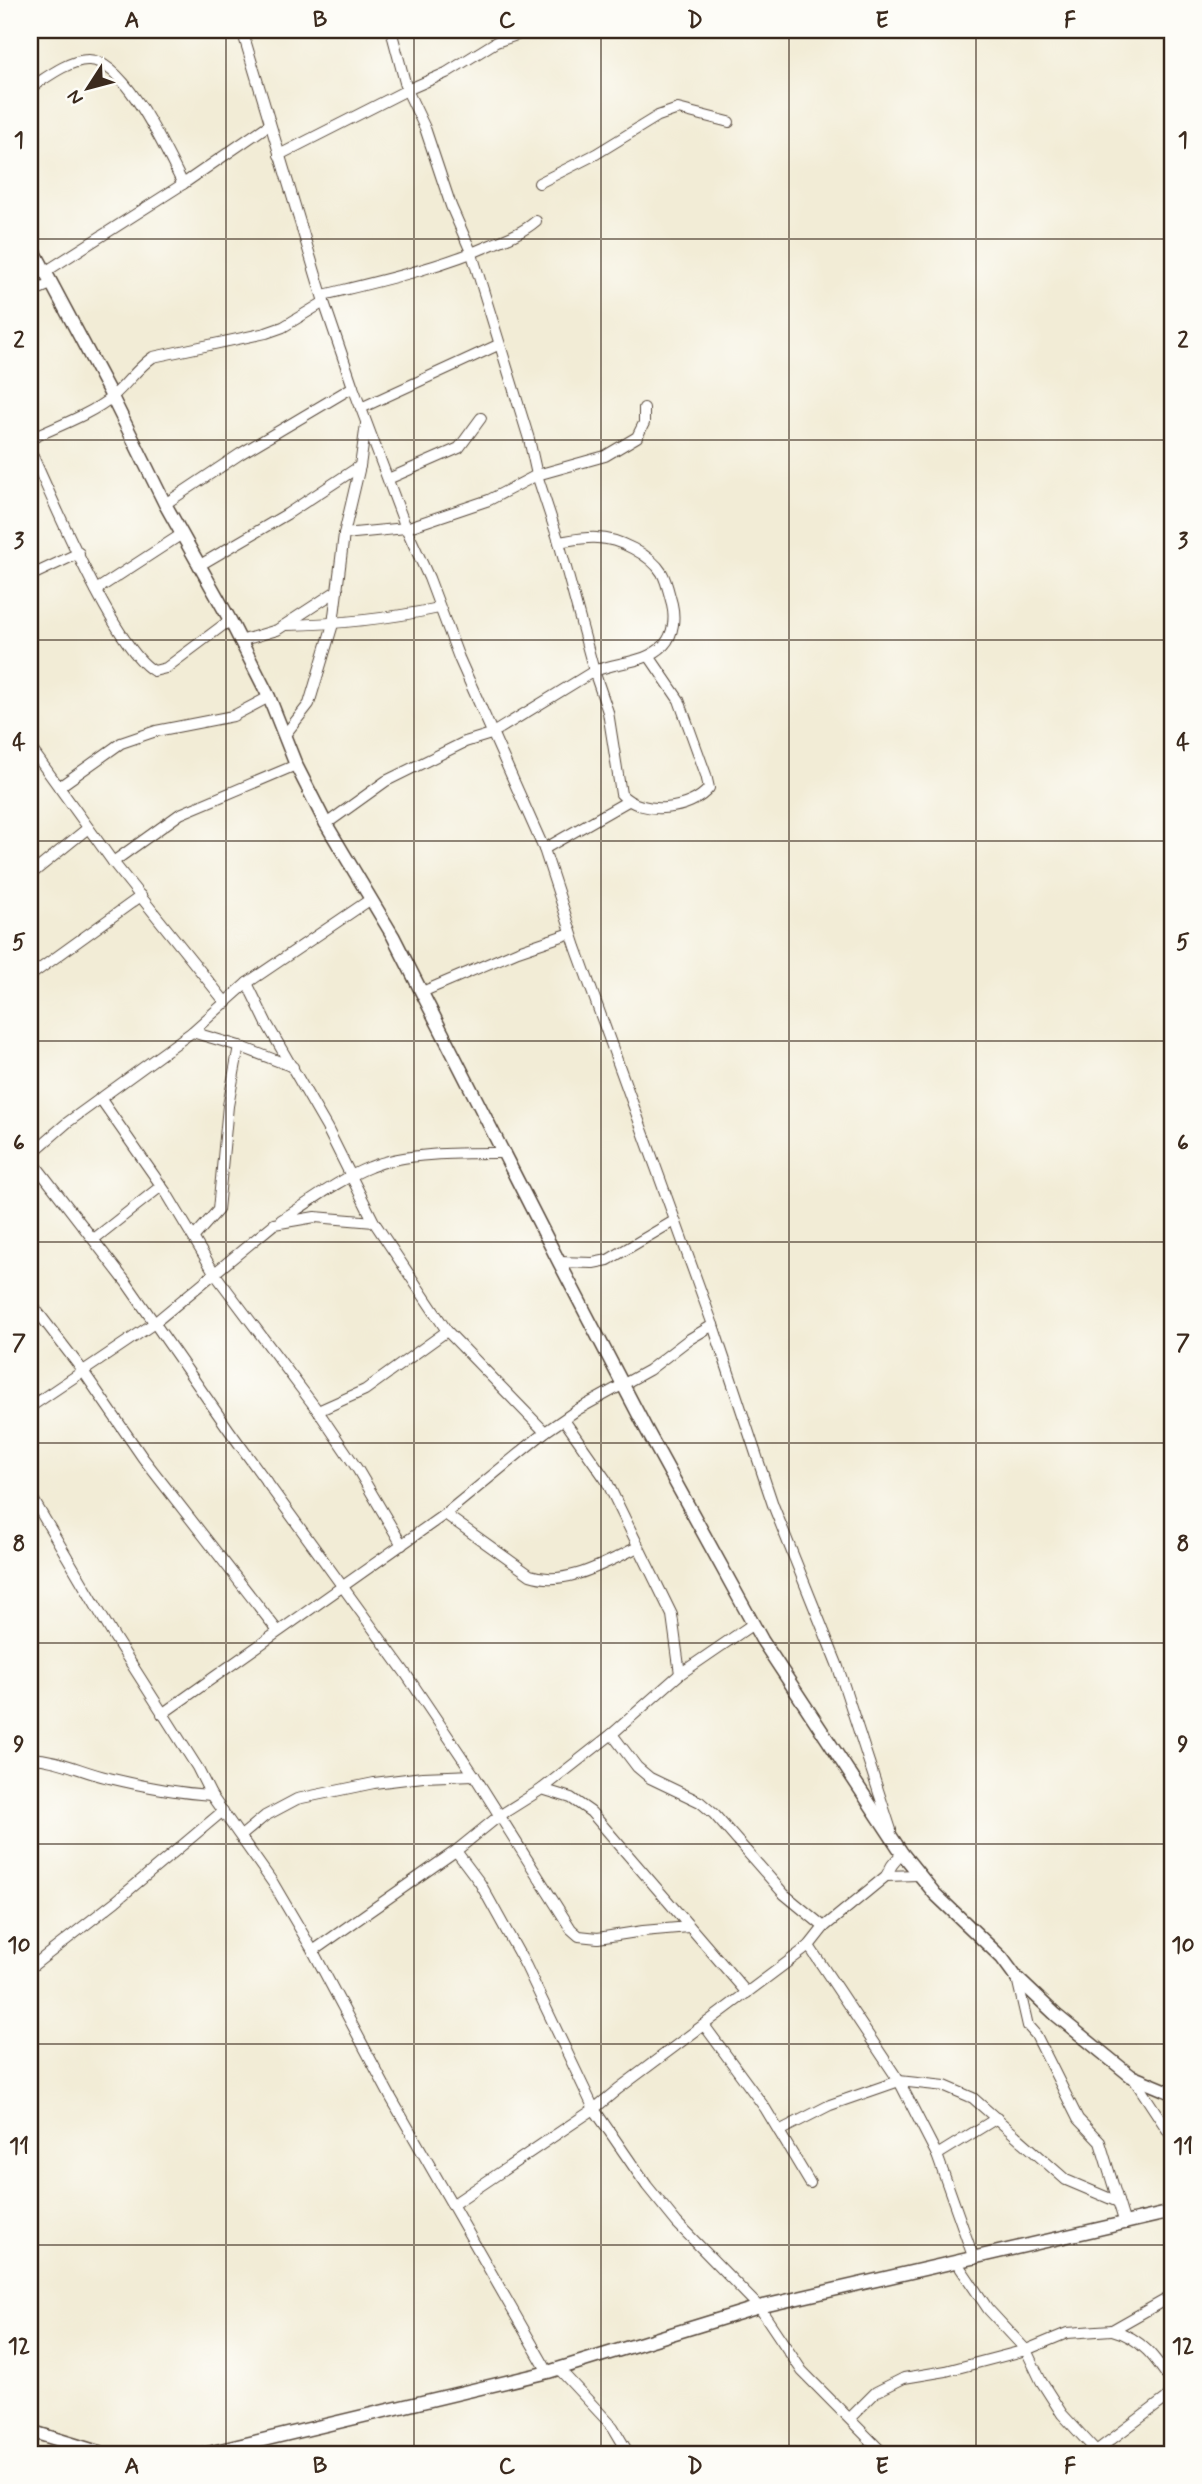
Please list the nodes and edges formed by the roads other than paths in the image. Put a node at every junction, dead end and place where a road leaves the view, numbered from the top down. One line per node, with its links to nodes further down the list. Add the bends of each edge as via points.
1 (242, 30): 7 (street)
2 (391, 30): 5 (street)
3 (531, 30): 5 (street, via 496,42 446,73)
4 (30, 88): 10 (street, via 80,61 99,61 139,103)
5 (407, 90): 8 (street); 13 (street)
6 (729, 121): 9 (street, via 678,109)
7 (270, 124): 8 (street); 10 (street)
8 (279, 155): 16 (street)
9 (539, 183)
10 (183, 184): 14 (street)
11 (536, 221): 13 (street)
12 (30, 243): 14 (street)
13 (472, 254): 16 (street); 17 (street)
14 (48, 278): 15 (street); 19 (street)
15 (30, 293)
16 (324, 298): 18 (street); 19 (street, via 267,333 153,357)
17 (498, 345): 20 (street); 27 (street)
18 (353, 387): 20 (street); 29 (street)
19 (112, 397): 24 (street); 29 (street)
20 (361, 408): 23 (street)
21 (644, 408): 27 (street, via 637,437 616,451)
22 (481, 418): 28 (street, via 459,448)
23 (366, 420): 26 (street); 28 (street)
24 (30, 439)
25 (30, 450): 34 (street)
26 (360, 466): 32 (street); 35 (street)
27 (537, 475): 30 (street, via 489,500); 33 (street)
28 (388, 479): 30 (street)
29 (165, 504): 31 (street)
30 (406, 528): 32 (street); 39 (street)
31 (182, 534): 35 (street); 37 (street)
32 (344, 534): 38 (street)
33 (559, 542): 44 (street, via 605,539 634,549 655,563 674,613 670,637); 45 (street)
34 (79, 553): 36 (street); 37 (street)
35 (200, 565): 40 (street)
36 (30, 576)
37 (96, 590): 40 (street, via 130,648 153,671 166,668)
38 (338, 590): 41 (street); 42 (street)
39 (439, 608): 41 (street); 47 (street)
40 (230, 620): 43 (street)
41 (333, 624): 42 (street); 48 (street, via 309,704)
42 (286, 625): 43 (street)
43 (240, 641): 46 (street)
44 (649, 656): 45 (street); 52 (street, via 679,700 709,788 699,799 662,808)
45 (594, 671): 47 (street); 52 (street, via 608,712 618,786)
46 (269, 698): 48 (street); 51 (street, via 233,716 121,743)
47 (491, 734): 53 (street, via 396,775); 55 (street)
48 (285, 736): 50 (street)
49 (30, 747): 51 (street)
50 (296, 765): 53 (street); 56 (street, via 180,814)
51 (59, 787): 54 (street)
52 (628, 801): 55 (street)
53 (326, 824): 59 (street)
54 (88, 828): 56 (street); 57 (street)
55 (544, 849): 60 (street)
56 (113, 862): 58 (street)
57 (30, 875)
58 (141, 896): 61 (street); 64 (street)
59 (371, 900): 62 (street); 63 (street)
60 (571, 933): 63 (street); 73 (street)
61 (30, 976)
62 (247, 983): 64 (street); 67 (street)
63 (422, 992): 69 (street)
64 (226, 1003): 65 (street)
65 (192, 1032): 66 (street); 68 (street)
66 (239, 1046): 67 (street); 76 (street, via 218,1210)
67 (293, 1068): 71 (street)
68 (100, 1098): 70 (street); 72 (street)
69 (505, 1153): 71 (street, via 428,1155 372,1166); 78 (street)
70 (30, 1156): 77 (street)
71 (349, 1177): 74 (street); 75 (street)
72 (160, 1187): 76 (street); 77 (street)
73 (674, 1221): 78 (street, via 600,1263); 82 (street)
74 (374, 1222): 75 (street, via 314,1217); 83 (street)
75 (274, 1224): 79 (street)
76 (194, 1237): 79 (street)
77 (94, 1238): 81 (street)
78 (559, 1262): 85 (street)
79 (215, 1274): 81 (street); 87 (street)
80 (30, 1302): 84 (street)
81 (153, 1324): 84 (street); 94 (street)
82 (713, 1325): 85 (street); 106 (street, via 774,1505 837,1664)
83 (447, 1331): 87 (street, via 365,1390); 89 (street)
84 (83, 1371): 86 (street); 96 (street, via 143,1458)
85 (624, 1385): 88 (street); 95 (street)
86 (30, 1407)
87 (318, 1412): 92 (street)
88 (564, 1420): 89 (street); 93 (street, via 606,1480)
89 (545, 1432): 91 (street)
90 (30, 1494): 98 (street)
91 (445, 1514): 92 (street); 93 (street, via 530,1575 544,1580 560,1579)
92 (402, 1545): 94 (street)
93 (638, 1547): 97 (street, via 672,1615)
94 (343, 1587): 96 (street); 101 (street)
95 (753, 1624): 97 (street); 106 (street)
96 (277, 1630): 98 (street)
97 (680, 1674): 99 (street)
98 (162, 1714): 103 (street)
99 (612, 1734): 102 (street); 113 (street, via 650,1778 700,1802 714,1814 784,1894)
100 (30, 1758): 103 (street, via 67,1763 108,1778)
101 (474, 1775): 105 (street); 107 (street, via 374,1783 297,1799)
102 (542, 1789): 105 (street); 112 (street, via 571,1798 591,1812)
103 (211, 1795): 104 (street)
104 (223, 1811): 107 (street); 116 (street)
105 (499, 1816): 108 (street); 112 (street, via 558,1911 579,1936 598,1938)
106 (892, 1834): 109 (street)
107 (241, 1836): 115 (street)
108 (456, 1851): 115 (street); 123 (street, via 480,1883 526,1966)
109 (902, 1853): 110 (street); 111 (street)
110 (918, 1875): 111 (street); 117 (street)
111 (886, 1876): 113 (street)
112 (689, 1927): 118 (street)
113 (824, 1927): 114 (street)
114 (809, 1946): 118 (street); 121 (street)
115 (313, 1951): 130 (street)
116 (30, 1968)
117 (1016, 1977): 120 (street); 129 (street, via 1028,2026 1078,2119 1100,2142)
118 (747, 1993): 119 (street)
119 (704, 2025): 123 (street); 125 (street)
120 (1132, 2076): 122 (street); 126 (street)
121 (899, 2081): 124 (street, via 945,2086 973,2098); 125 (street, via 830,2105); 127 (street)
122 (1172, 2092)
123 (594, 2109): 130 (street); 136 (street, via 677,2223)
124 (997, 2118): 127 (street); 129 (street, via 1066,2180)
125 (779, 2131): 128 (street)
126 (1172, 2137)
127 (937, 2155): 133 (street)
128 (810, 2183)
129 (1118, 2202): 132 (street)
130 (453, 2205): 139 (street)
131 (1172, 2212): 132 (street)
132 (1125, 2224): 133 (street)
133 (974, 2259): 134 (street)
134 (957, 2263): 136 (street); 138 (street, via 988,2309)
135 (1172, 2296): 137 (street)
136 (759, 2307): 139 (street); 142 (street, via 802,2371)
137 (1112, 2330): 138 (street, via 1067,2333); 140 (street, via 1140,2342)
138 (1026, 2350): 142 (street, via 904,2378 876,2392); 144 (street, via 1057,2406)
139 (554, 2370): 146 (street); 147 (street, via 613,2427)
140 (1172, 2383)
141 (1172, 2394): 144 (street)
142 (849, 2417): 148 (street)
143 (30, 2431): 145 (street)
144 (1098, 2453)
145 (104, 2454)
146 (204, 2454)
147 (629, 2454)
148 (884, 2454)

